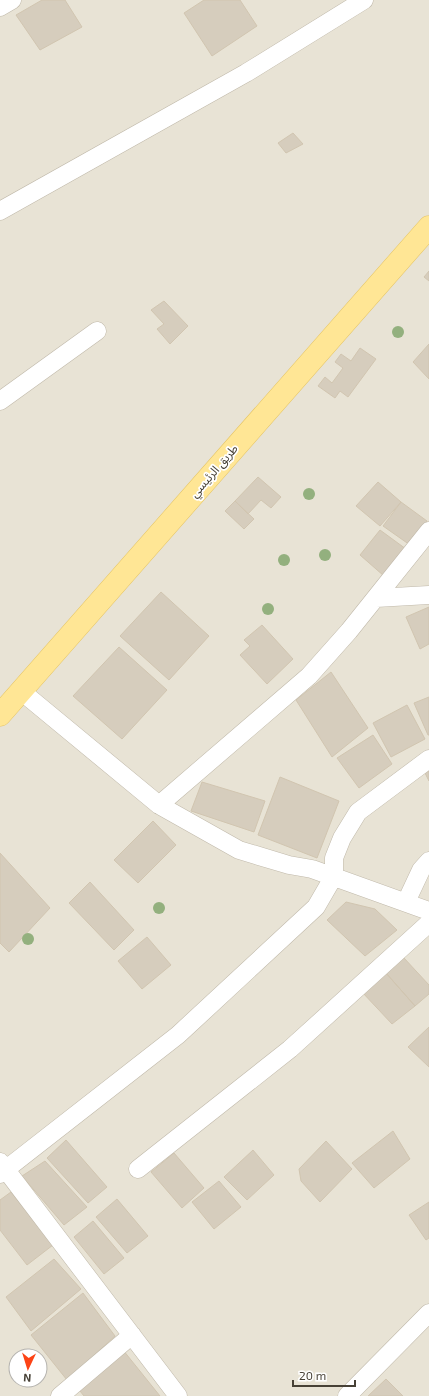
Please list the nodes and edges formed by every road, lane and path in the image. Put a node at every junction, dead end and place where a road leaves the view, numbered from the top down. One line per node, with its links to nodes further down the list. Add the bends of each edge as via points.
1 (12, 0): 3 (street)
2 (364, 0): 4 (street, via 246,73)
3 (0, 7)
4 (0, 211)
5 (429, 227): 11 (main road, طريق الرئيسي)
6 (97, 331): 7 (street)
7 (0, 401)
8 (429, 531): 10 (street)
9 (429, 595): 10 (street)
10 (376, 598): 14 (street, via 309,676)
11 (21, 691): 12 (main road, طريق الرئيسي); 14 (street)
12 (0, 715)
13 (429, 759): 16 (street, via 358,812 342,838 334,858)
14 (159, 806): 16 (street, via 239,850)
15 (429, 861): 17 (street, via 421,870)
16 (334, 876): 17 (street); 20 (street, via 316,907 178,1035)
17 (406, 902): 18 (street)
18 (429, 911)
19 (429, 923): 21 (street, via 290,1049)
20 (2, 1168): 23 (street)
21 (138, 1169)
22 (429, 1313): 26 (street)
23 (132, 1335): 24 (street); 25 (street)
24 (60, 1396)
25 (178, 1396)
26 (347, 1396)

